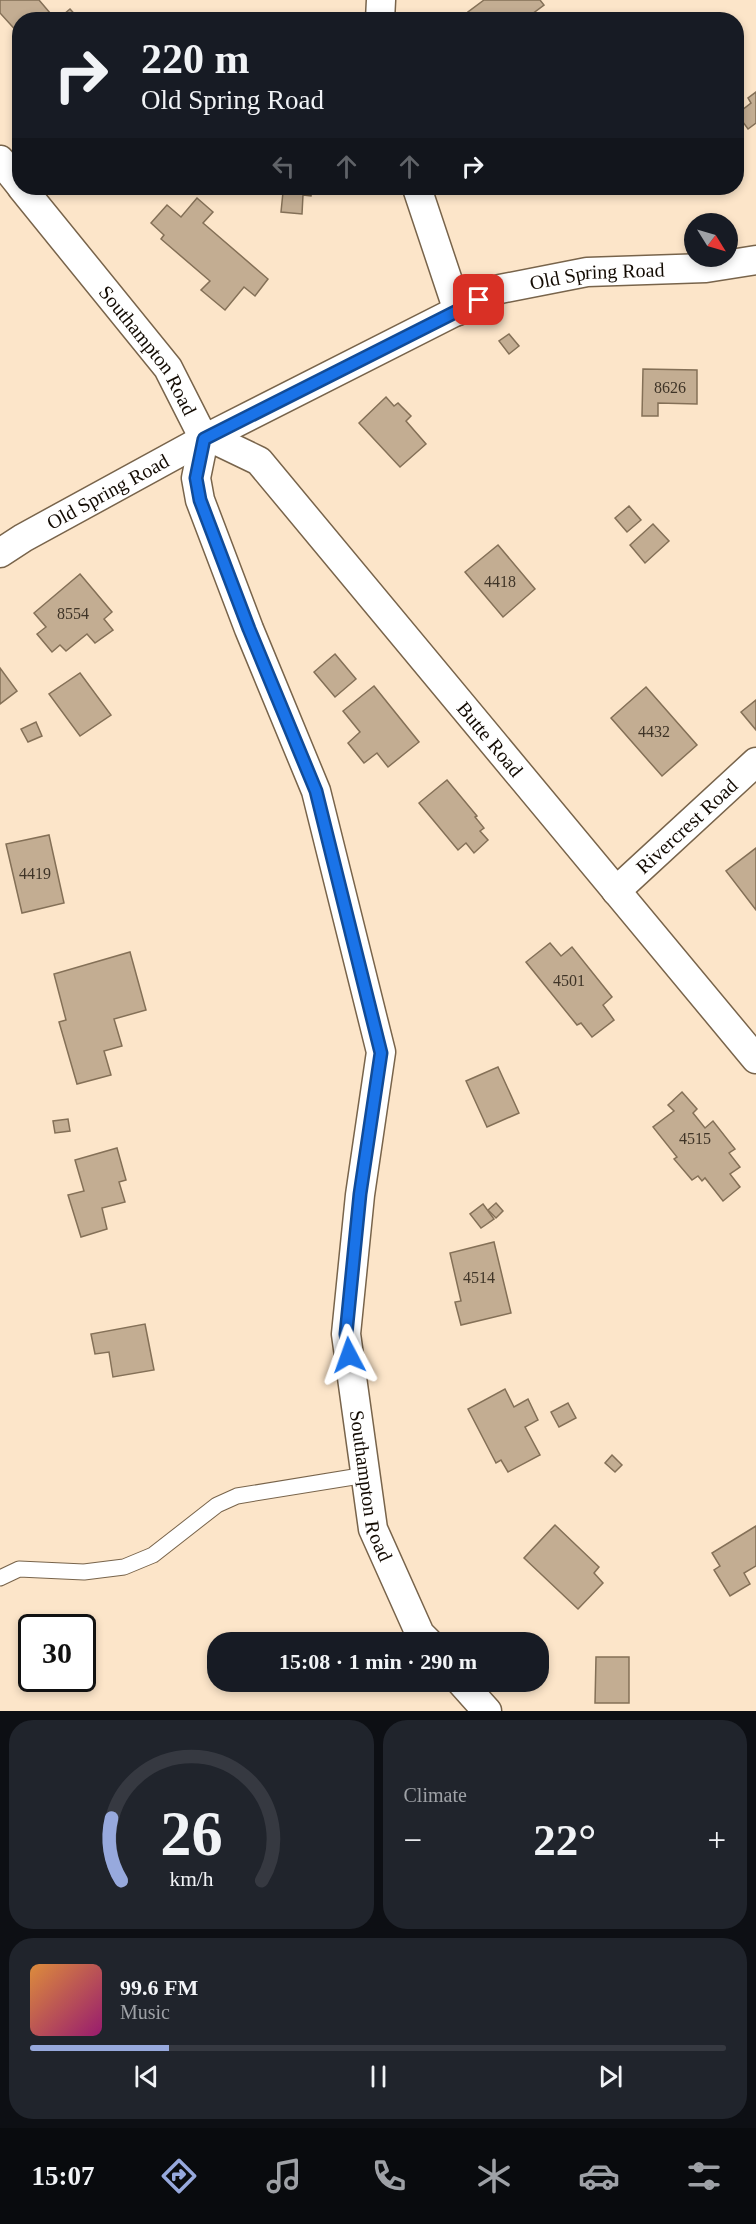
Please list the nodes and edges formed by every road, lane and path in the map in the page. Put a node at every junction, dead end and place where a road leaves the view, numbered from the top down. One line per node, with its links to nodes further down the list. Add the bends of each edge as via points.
1 (0, 160): 2 (street, Southampton Road)
2 (12, 175)
3 (28, 195): 7 (street, Southampton Road, via 168,368)
4 (419, 195): 6 (street)
5 (756, 260): 6 (street, Old Spring Road, via 706,268 587,272 500,290)
6 (458, 311): 7 (street, Old Spring Road)
7 (207, 438): 8 (street, Old Spring Road); 10 (street, Butte Road, via 259,461); 12 (street, Southampton Road, via 196,478 200,500 316,791 381,1053 360,1194 346,1334)
8 (0, 553)
9 (756, 762): 10 (street, Rivercrest Road)
10 (616, 891): 11 (street, Butte Road)
11 (756, 1059)
12 (366, 1475): 13 (lane, via 237,1496 217,1505 153,1554 124,1567 84,1572 19,1569); 14 (street, Southampton Road, via 374,1529)
13 (0, 1578)
14 (419, 1632)
15 (470, 1692): 16 (street)
16 (487, 1711)

